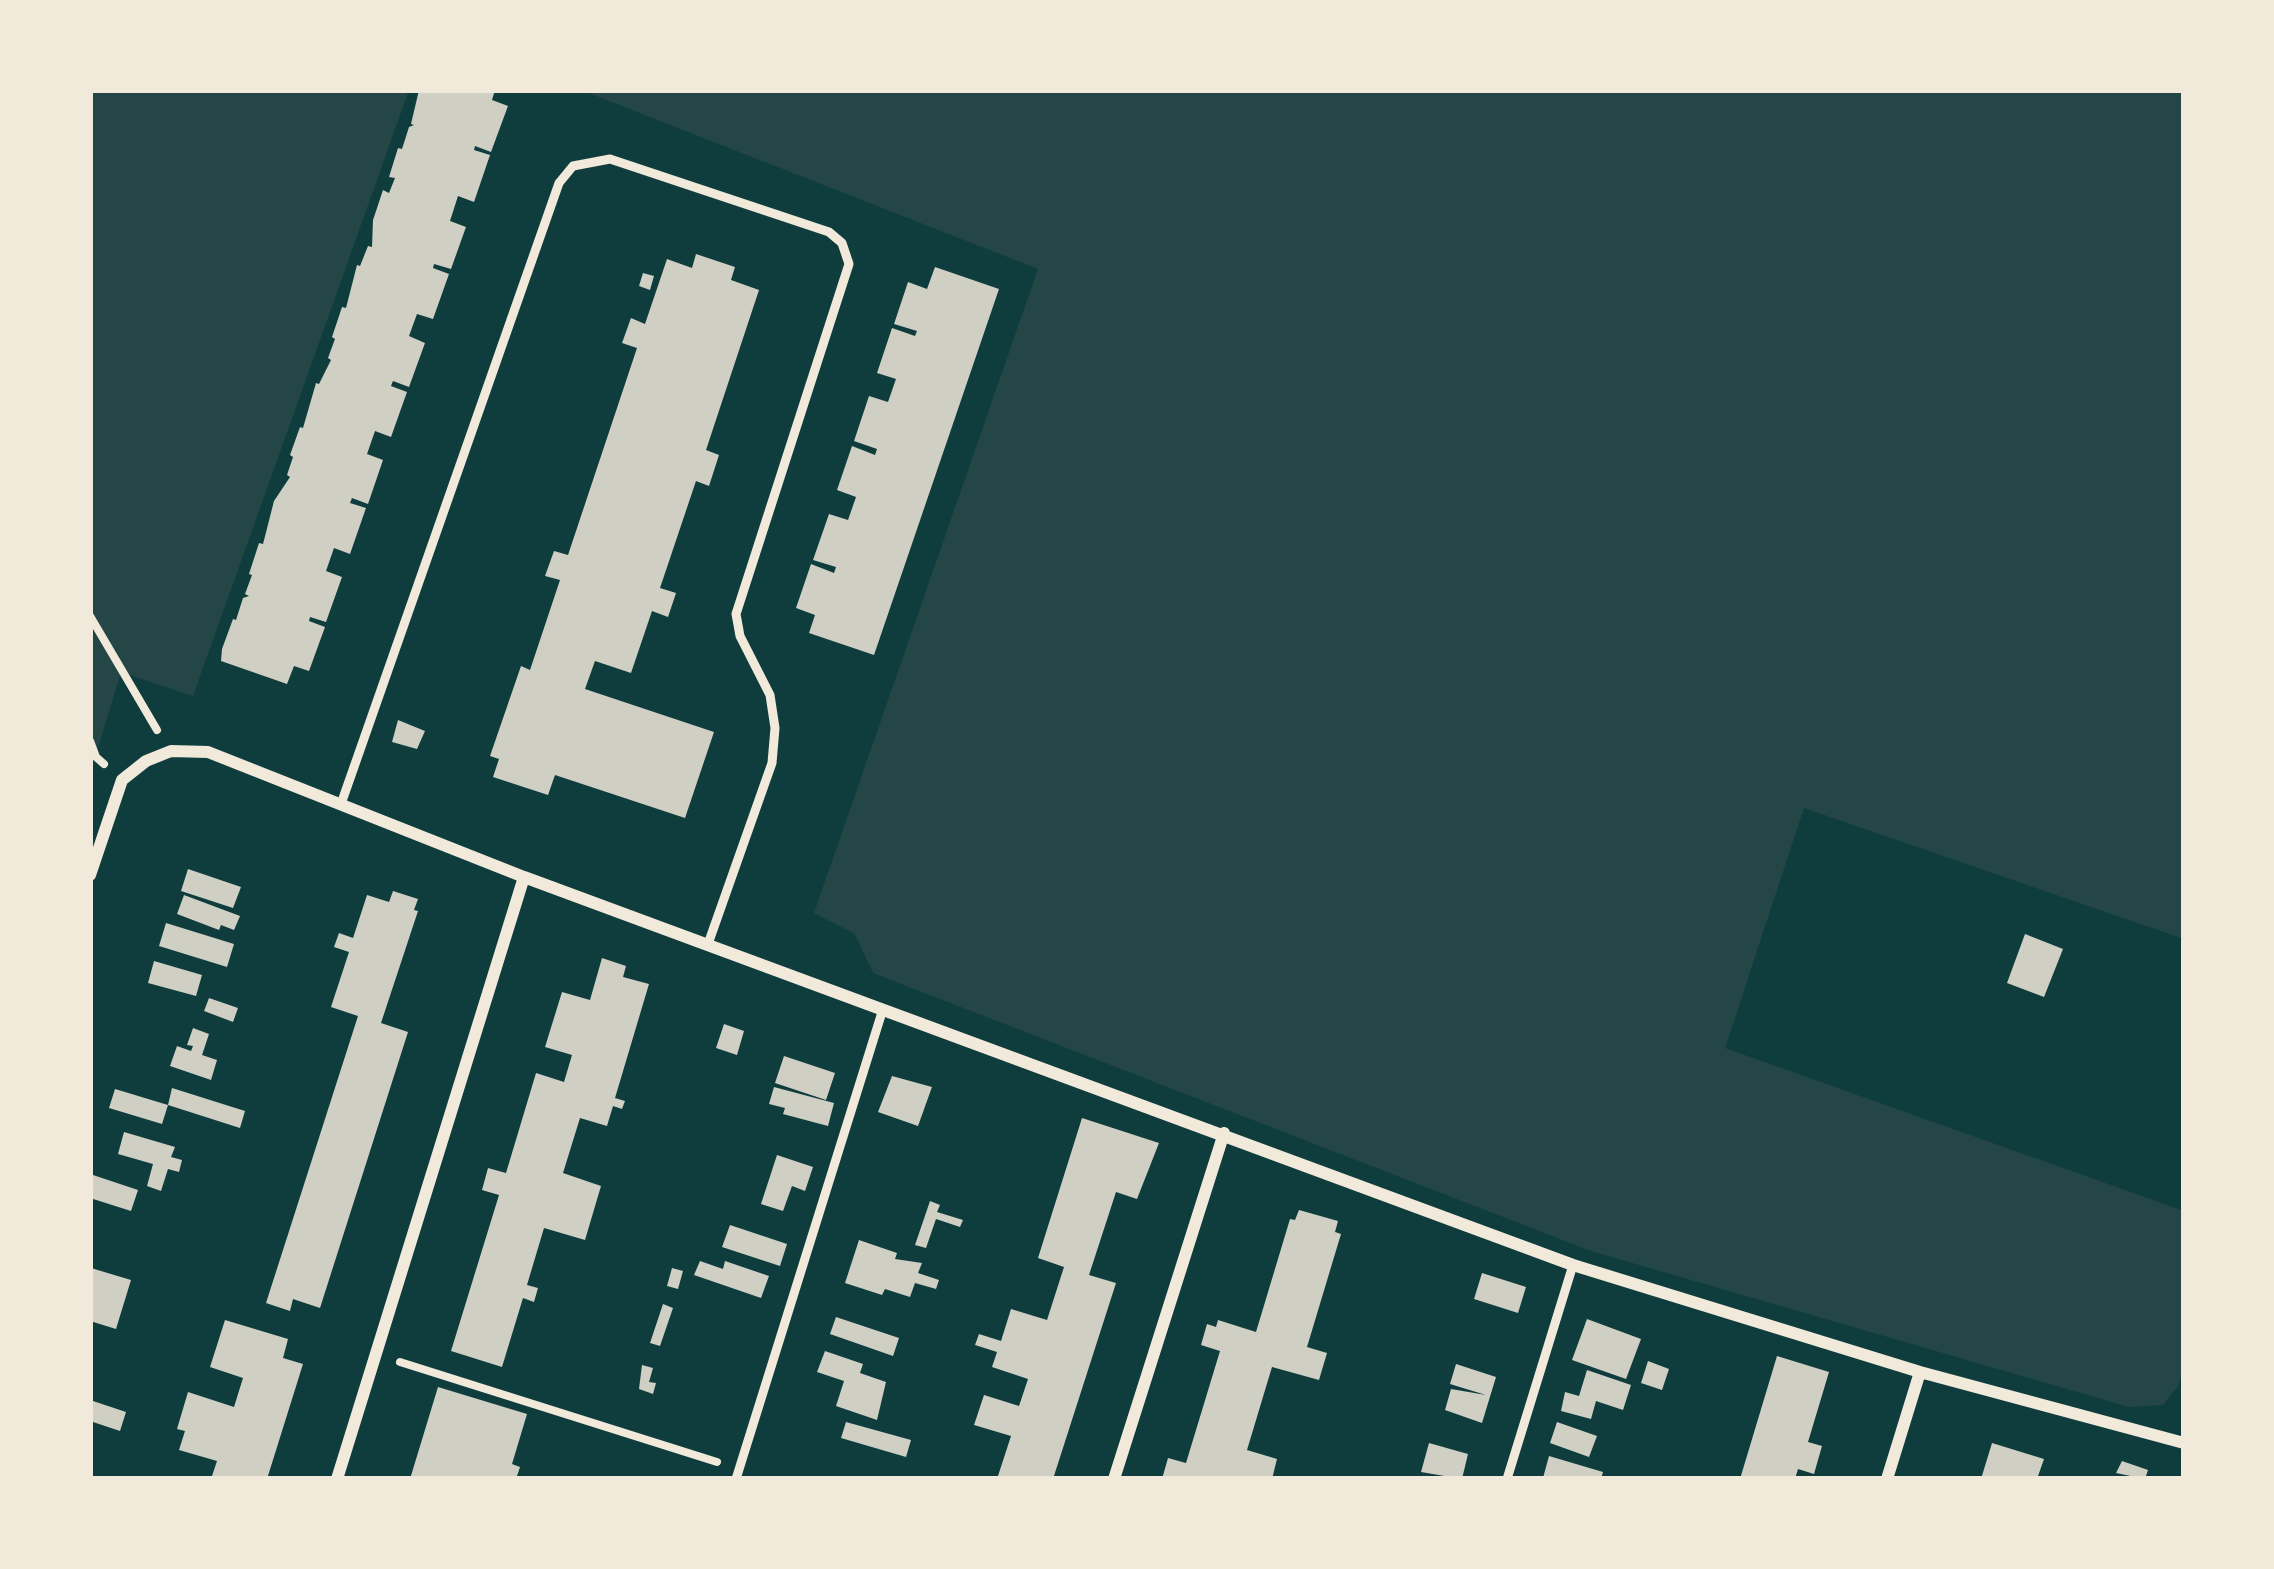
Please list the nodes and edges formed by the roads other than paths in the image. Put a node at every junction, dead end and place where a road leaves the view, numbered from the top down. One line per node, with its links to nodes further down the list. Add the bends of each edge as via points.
1 (340, 804): 2 (street, via 208,752 171,751 122,780); 3 (street); 4 (lane, via 559,183 573,166 610,159 829,232 849,264 736,614 770,695 772,763)
2 (90, 875)
3 (524, 877): 4 (street); 11 (street)
4 (707, 944): 5 (street)
5 (883, 1009): 6 (street); 10 (lane)
6 (1224, 1133): 7 (street); 12 (street)
7 (1573, 1265): 8 (street); 13 (lane)
8 (1920, 1372): 9 (street); 14 (street)
9 (2184, 1443)
10 (737, 1474)
11 (337, 1479)
12 (1114, 1479)
13 (1508, 1479)
14 (1887, 1479)

